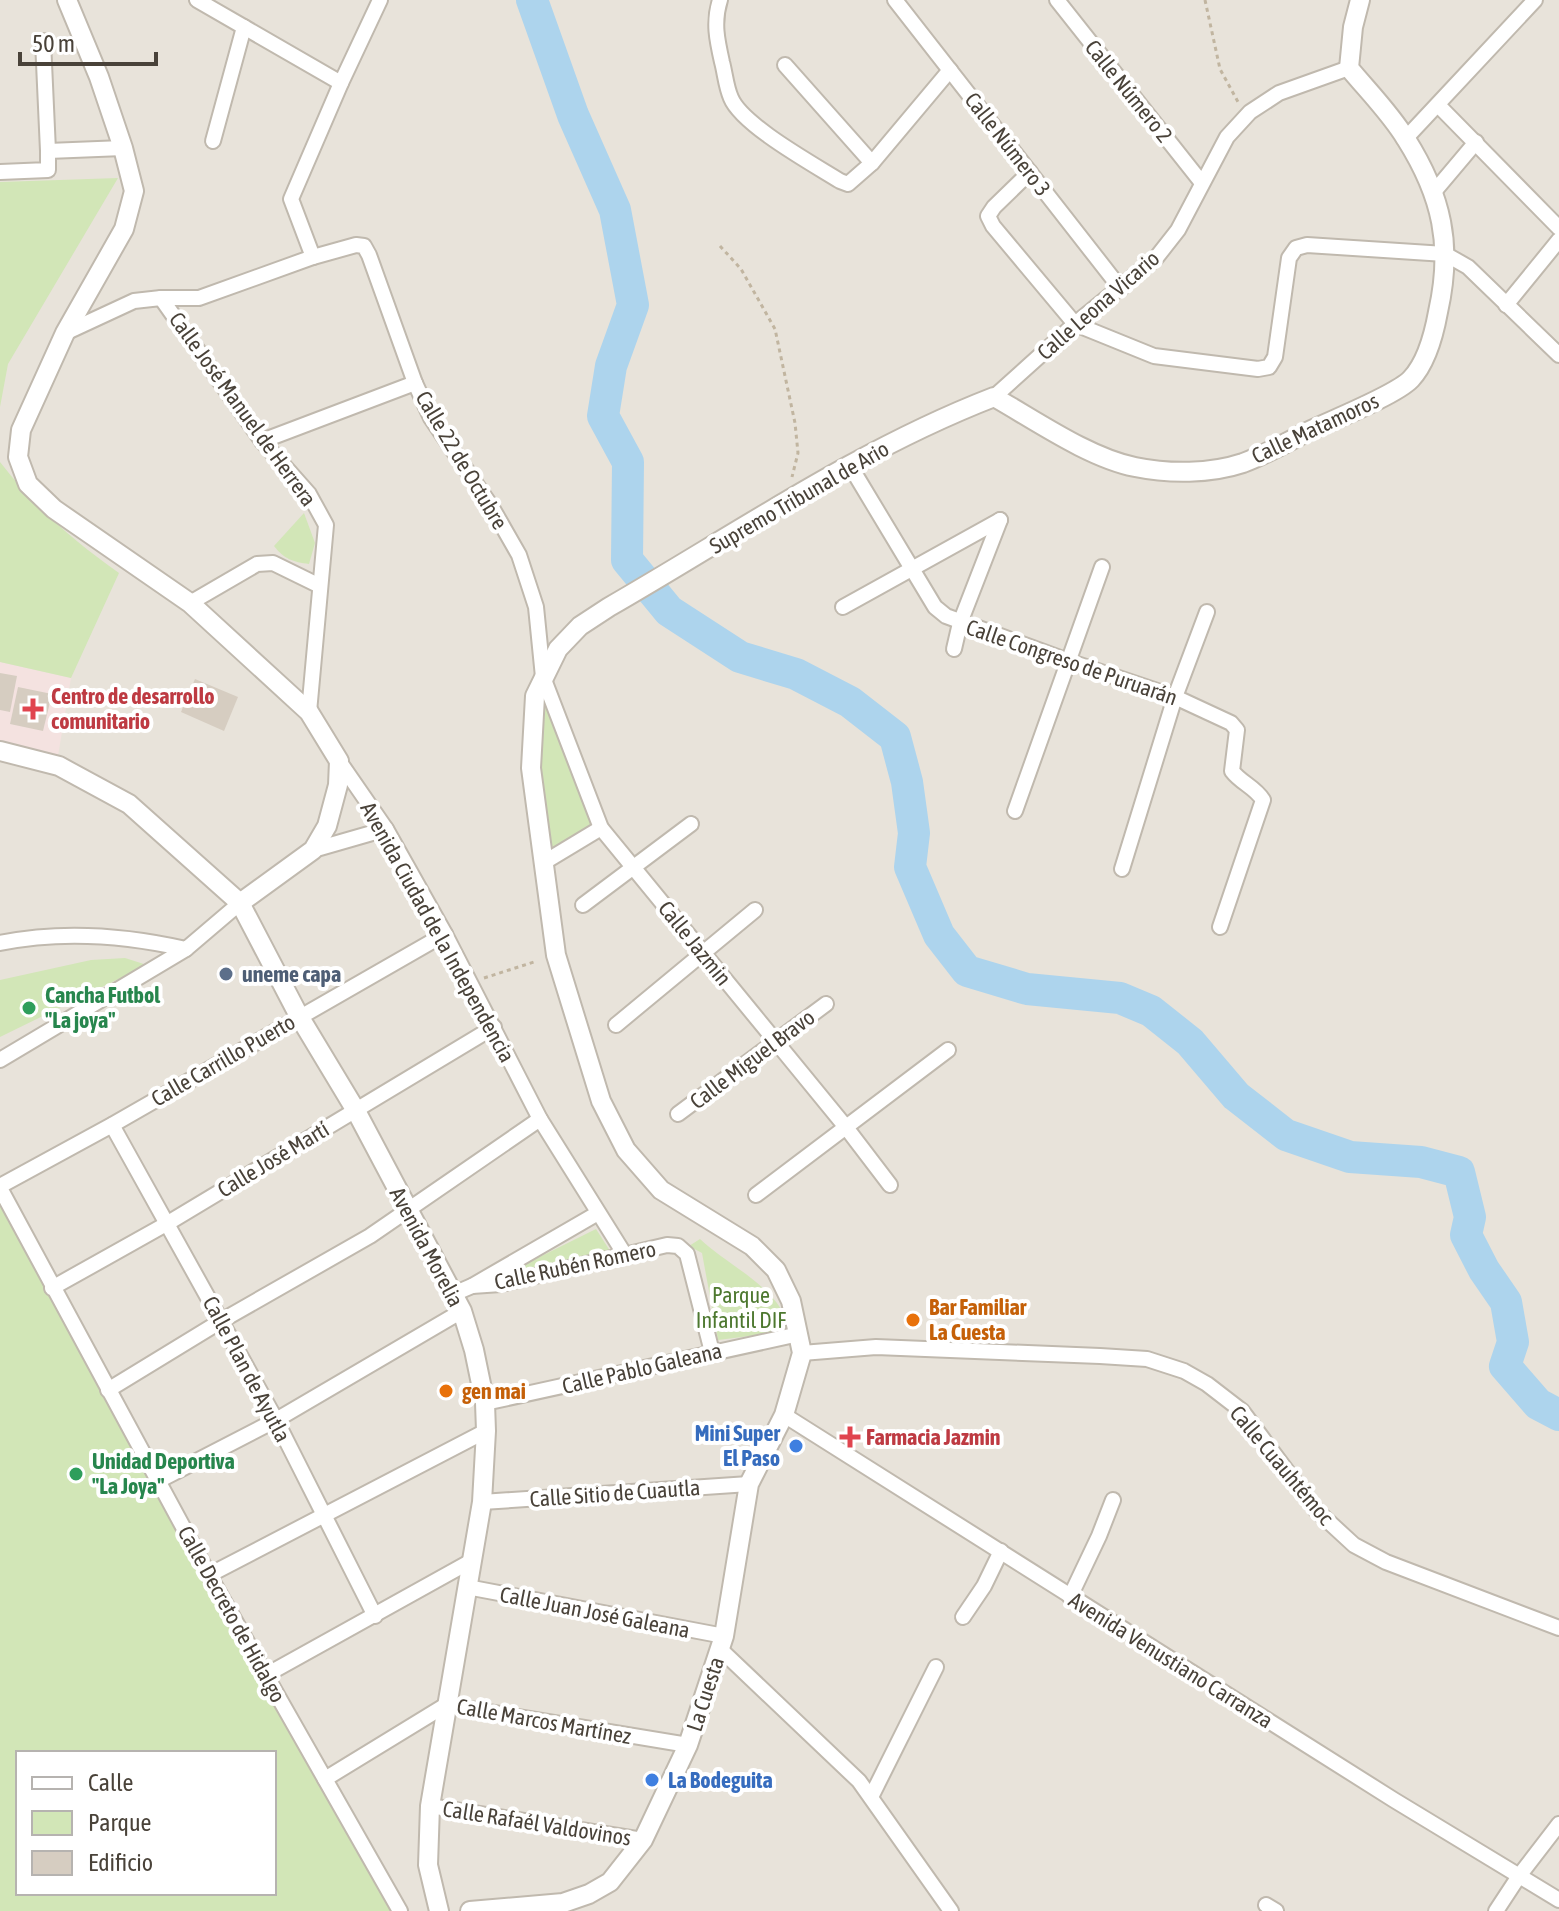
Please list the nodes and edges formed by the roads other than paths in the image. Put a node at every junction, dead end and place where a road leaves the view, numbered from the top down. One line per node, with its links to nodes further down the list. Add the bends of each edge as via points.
1 (67, 0): 19 (street, Avenida Ciudad de la Independencia)
2 (197, 0): 9 (street)
3 (380, 0): 14 (street)
4 (720, 0): 21 (street, via 716,32 736,108 840,181 848,184)
5 (895, 0): 13 (street, Calle Número 3)
6 (1057, 0): 24 (street, Calle Número 2)
7 (1360, 0): 12 (street)
8 (1535, 0): 15 (street)
9 (244, 27): 14 (street); 17 (street)
10 (43, 41): 20 (street)
11 (785, 65): 21 (street)
12 (1349, 68): 16 (street); 24 (street, Calle Leona Vicario, via 1279,93 1247,115 1227,137)
13 (950, 70): 21 (street); 23 (street, Calle Número 3)
14 (341, 83): 29 (street, via 291,199)
15 (1438, 105): 16 (street); 18 (street)
16 (1406, 138): 25 (street)
17 (213, 141)
18 (1476, 142): 25 (street); 26 (street)
19 (123, 148): 20 (street); 34 (street, Avenida Ciudad de la Independencia, via 134,191 124,229)
20 (48, 151): 22 (street, via 48,170)
21 (872, 163)
22 (0, 172)
23 (1030, 172): 30 (street, Calle Número 3); 33 (street, via 988,216)
24 (1202, 183): 30 (street, Calle Leona Vicario, via 1178,230)
25 (1433, 193): 28 (street, via 1443,221)
26 (1559, 228)
27 (1559, 240): 32 (street)
28 (1445, 254): 32 (street, via 1468,267); 33 (street, via 1296,248 1289,258 1275,357 1269,367 1154,356); 37 (street, Calle Matamoros, via 1434,331 1411,380 1242,463 1168,472 1132,467 1104,458)
29 (313, 257): 31 (street, via 199,298); 36 (street, Calle 22 de Octubre, via 364,246)
30 (1121, 289): 33 (street, Calle Leona Vicario)
31 (161, 298): 34 (street, via 134,301); 38 (street, Calle José Manuel de Herrera)
32 (1506, 305): 35 (street)
33 (1075, 324): 37 (street, Calle Leona Vicario)
34 (65, 333): 43 (street, Avenida Ciudad de la Independencia, via 21,430 18,457 28,484 54,509)
35 (1559, 355)
36 (415, 383): 38 (street); 49 (street, Calle 22 de Octubre, via 431,418 519,555 536,607)
37 (994, 397): 39 (street, Supremo Tribunal de Ario)
38 (262, 441): 42 (street, Calle José Manuel de Herrera, via 309,494 326,525)
39 (849, 464): 41 (street, Calle Congreso de Puruarán); 49 (street, Supremo Tribunal de Ario, via 580,626 558,649)
40 (1102, 567): 48 (street)
41 (910, 568): 44 (street); 46 (street, Calle Congreso de Puruarán, via 935,607); 46 (street, via 1000,520)
42 (320, 586): 43 (street, via 273,563 257,564); 51 (street, Calle José Manuel de Herrera)
43 (190, 603): 51 (street, Avenida Ciudad de la Independencia)
44 (843, 607)
45 (1207, 612): 50 (street)
46 (960, 623): 47 (street); 48 (street, Calle Congreso de Puruarán)
47 (954, 649)
48 (1068, 661): 50 (street, Calle Congreso de Puruarán); 54 (street)
49 (543, 677): 56 (street, Calle Jazmin); 59 (street, Supremo Tribunal de Ario, via 535,696 531,768)
50 (1175, 697): 61 (street); 65 (street, Calle Congreso de Puruarán, via 1237,730 1232,771 1263,800)
51 (309, 712): 53 (street, Avenida Ciudad de la Independencia)
52 (0, 751): 62 (street, Avenida Morelia, via 59,766 129,804)
53 (339, 761): 57 (street, Avenida Ciudad de la Independencia); 58 (street, via 327,826)
54 (1015, 811)
55 (691, 824): 60 (street)
56 (601, 828): 59 (street); 60 (street, Calle Jazmin)
57 (386, 829): 58 (street); 66 (street, Avenida Ciudad de la Independencia)
58 (313, 850): 62 (street)
59 (543, 863): 94 (street, Supremo Tribunal de Ario, via 556,955 601,1101 626,1150 661,1190 752,1246 776,1270 791,1301)
60 (634, 869): 63 (street); 69 (street, Calle Jazmin)
61 (1122, 869)
62 (240, 903): 68 (street); 71 (street, Avenida Morelia)
63 (583, 905)
64 (755, 910): 69 (street)
65 (1220, 927)
66 (445, 934): 71 (street, Calle Carrillo Puerto); 73 (street, Avenida Ciudad de la Independencia)
67 (0, 943): 68 (street, via 78,934)
68 (186, 949): 76 (street)
69 (704, 953): 72 (street); 74 (street, Calle Jazmin)
70 (826, 1004): 74 (street, Calle Miguel Bravo)
71 (299, 1016): 77 (street, Avenida Morelia); 80 (street, Calle Carrillo Puerto)
72 (616, 1025)
73 (494, 1027): 77 (street, Calle José Martí); 79 (street, Avenida Ciudad de la Independencia)
74 (775, 1042): 78 (street, Calle Miguel Bravo); 81 (street, Calle Jazmin)
75 (948, 1050): 81 (street)
76 (0, 1060)
77 (355, 1109): 85 (street, Avenida Morelia); 87 (street, Calle José Martí)
78 (678, 1114)
79 (540, 1119): 85 (street); 86 (street, Avenida Ciudad de la Independencia)
80 (112, 1125): 83 (street, Calle Carrillo Puerto); 87 (street, Calle Plan de Ayutla)
81 (845, 1126): 82 (street, Calle Jazmin); 84 (street)
82 (890, 1185)
83 (0, 1187): 90 (street, Calle Decreto de Hidalgo)
84 (756, 1195)
85 (407, 1211): 91 (street, Avenida Morelia); 93 (street)
86 (598, 1213): 88 (street, Avenida Ciudad de la Independencia); 89 (street)
87 (168, 1223): 90 (street, Calle José Martí); 93 (street, Calle Plan de Ayutla)
88 (625, 1255): 89 (street, Calle Rubén Romero); 95 (street, Calle Rubén Romero, via 667,1245 687,1254)
89 (472, 1286): 91 (street)
90 (52, 1288): 96 (street, Calle Decreto de Hidalgo)
91 (451, 1295): 92 (street, Avenida Morelia)
92 (462, 1311): 97 (street, Avenida Morelia); 99 (street)
93 (221, 1321): 96 (street); 99 (street, Calle Plan de Ayutla)
94 (801, 1343): 95 (street, Calle Pablo Galeana); 98 (street, La Cuesta); 113 (street, Calle Cuauhtémoc, via 1147,1359 1184,1371 1242,1411 1316,1510 1354,1545)
95 (712, 1352): 97 (street, Calle Pablo Galeana)
96 (108, 1390): 101 (street, Calle Decreto de Hidalgo)
97 (485, 1403): 100 (street, Avenida Morelia)
98 (784, 1415): 102 (street, La Cuesta); 106 (street, Avenida Venustiano Carranza)
99 (276, 1420): 101 (street); 105 (street, Calle Plan de Ayutla)
100 (486, 1431): 104 (street, Avenida Morelia); 105 (street)
101 (158, 1481): 108 (street, Calle Decreto de Hidalgo)
102 (749, 1484): 104 (street, Calle Sitio de Cuautla); 114 (street, La Cuesta)
103 (1113, 1500): 110 (street)
104 (482, 1502): 107 (street, Avenida Morelia)
105 (324, 1517): 108 (street); 111 (street, Calle Plan de Ayutla)
106 (1001, 1551): 110 (street, Avenida Venustiano Carranza); 112 (street)
107 (473, 1560): 109 (street, Avenida Morelia); 111 (street)
108 (209, 1575): 116 (street, Calle Decreto de Hidalgo)
109 (467, 1587): 114 (street, Calle Juan José Galeana); 117 (street, Avenida Morelia)
110 (1070, 1597): 124 (street, Avenida Venustiano Carranza)
111 (375, 1616): 116 (street)
112 (963, 1617)
113 (1559, 1628)
114 (722, 1643): 118 (street, La Cuesta); 120 (street)
115 (936, 1667): 120 (street)
116 (266, 1675): 119 (street, Calle Decreto de Hidalgo)
117 (446, 1705): 118 (street, Calle Marcos Martínez); 119 (street, Calle Marcos Martínez); 121 (street, Avenida Morelia)
118 (688, 1745): 123 (street, La Cuesta)
119 (325, 1779): 126 (street, Calle Decreto de Hidalgo)
120 (871, 1797): 129 (street)
121 (430, 1806): 123 (street, Calle Rafaél Valdovinos); 127 (street, Avenida Morelia, via 428,1865)
122 (1559, 1824): 124 (street)
123 (643, 1840): 128 (street, La Cuesta, via 610,1882 589,1894 563,1903)
124 (1519, 1876): 125 (street, Avenida Venustiano Carranza); 130 (street)
125 (1559, 1900)
126 (400, 1911)
127 (439, 1911)
128 (470, 1911)
129 (951, 1911)
130 (1496, 1911)

